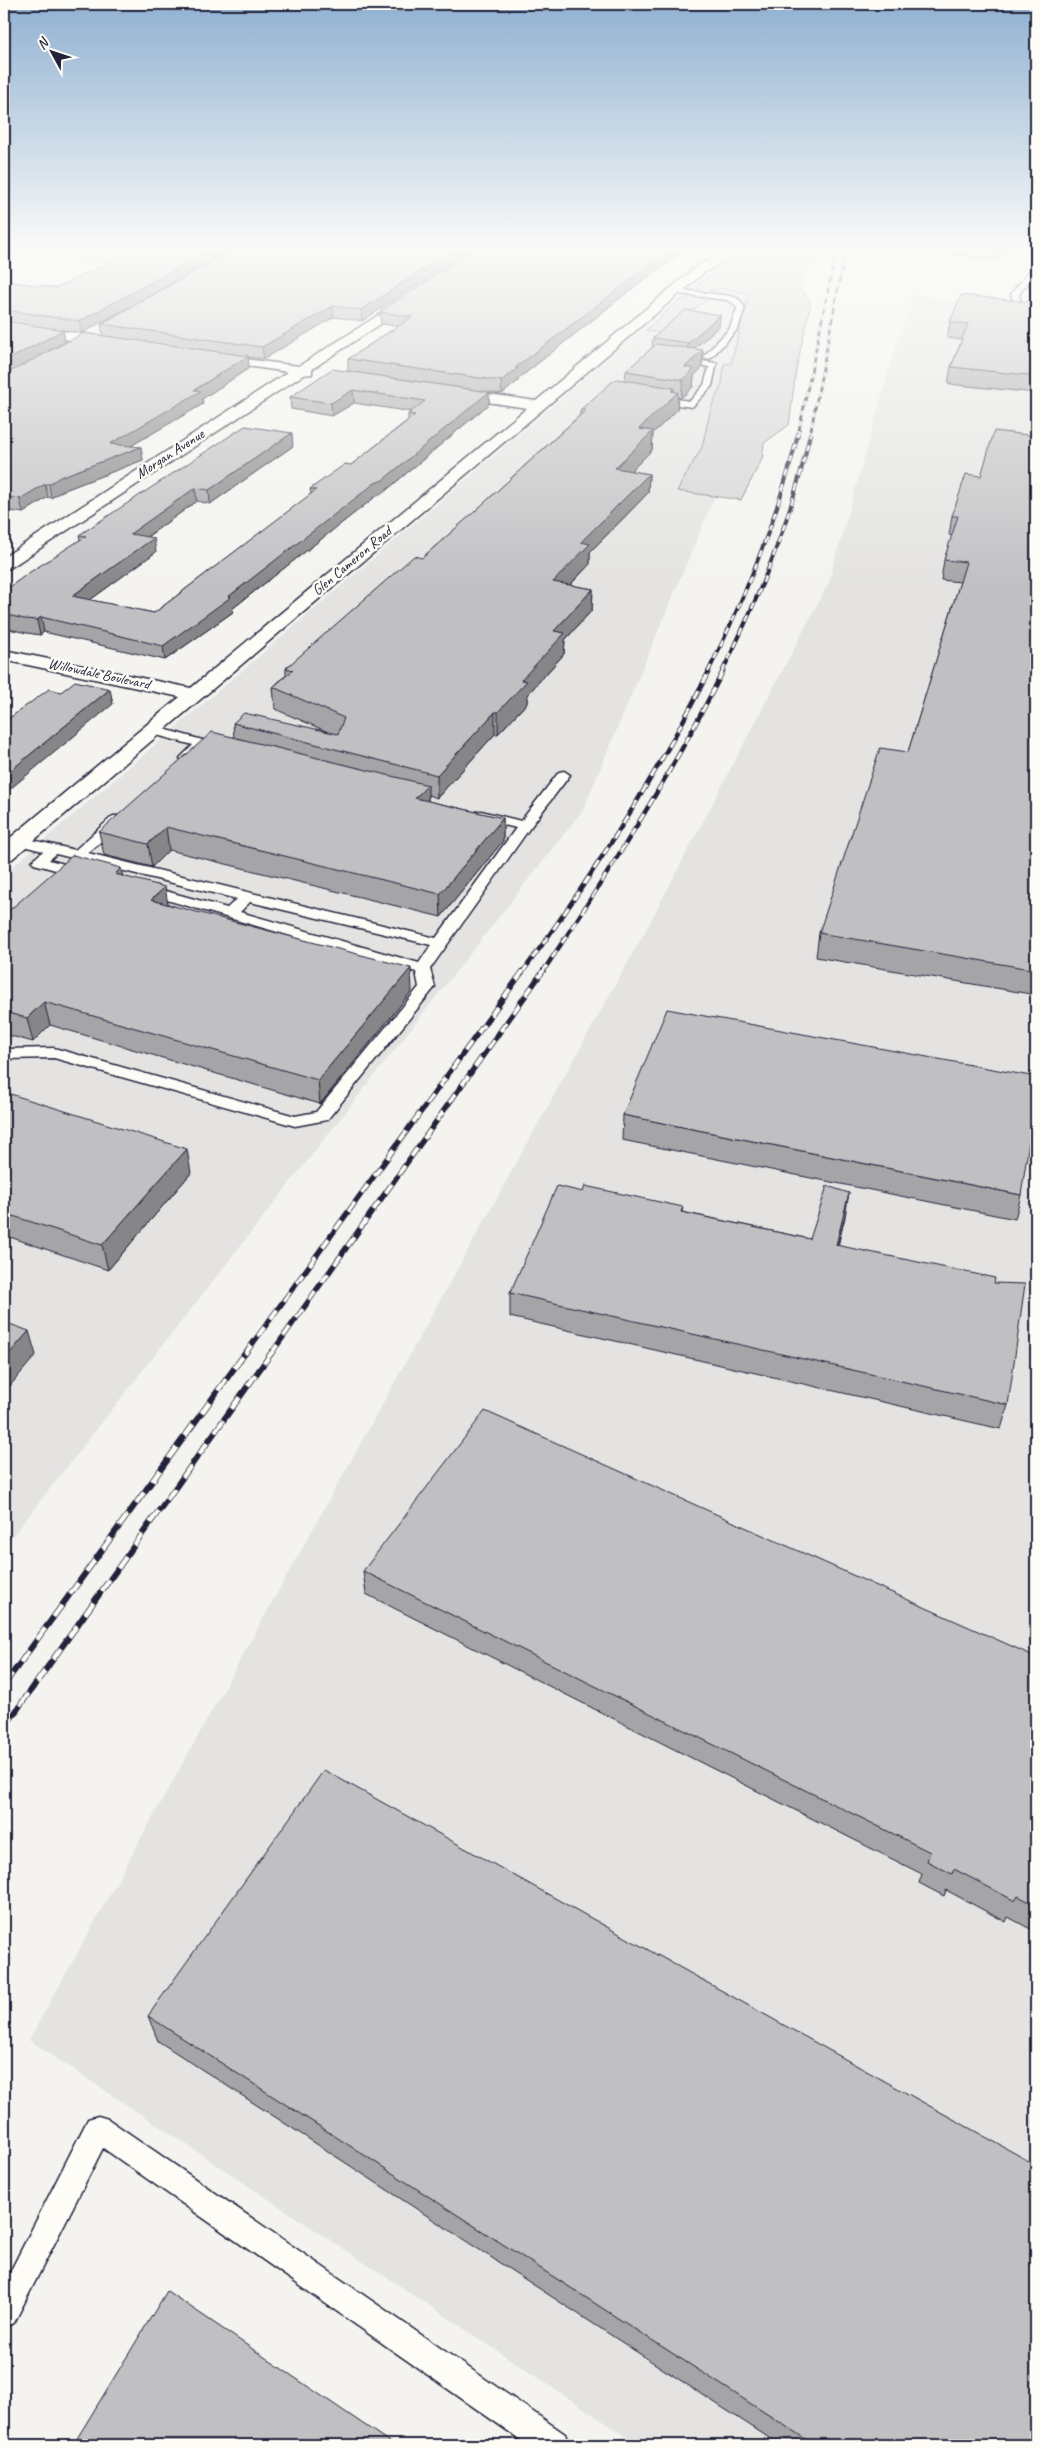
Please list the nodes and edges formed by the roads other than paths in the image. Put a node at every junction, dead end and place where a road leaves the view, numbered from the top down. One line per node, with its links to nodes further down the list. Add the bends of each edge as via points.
1 (245, 361): 5 (street)
2 (311, 361): 5 (street, Morgan Avenue)
3 (589, 361): 9 (street, Glen Cameron Road)
4 (686, 361): 8 (lane, via 714,365 708,386 692,404)
5 (299, 369): 6 (street); 10 (street, Morgan Avenue)
6 (319, 372)
7 (444, 391): 9 (street)
8 (646, 398)
9 (536, 405): 12 (street, Glen Cameron Road)
10 (4, 564)
11 (4, 655): 12 (street, Willowdale Boulevard)
12 (194, 694): 13 (street, Glen Cameron Road)
13 (153, 730): 14 (lane, via 206,745); 19 (street, Glen Cameron Road)
14 (173, 770)
15 (564, 775): 18 (lane)
16 (129, 809): 22 (lane)
17 (467, 812): 18 (lane)
18 (524, 826): 29 (lane)
19 (20, 841): 20 (lane); 21 (street, Glen Cameron Road)
20 (54, 848): 22 (lane); 23 (lane, via 39,861)
21 (4, 854)
22 (78, 855): 27 (lane)
23 (64, 868): 24 (lane); 25 (lane)
24 (92, 875)
25 (50, 880)
26 (129, 885): 28 (lane)
27 (247, 897): 28 (lane); 29 (lane)
28 (231, 913): 30 (lane)
29 (440, 944): 30 (lane)
30 (423, 969): 31 (lane, via 427,987 321,1116 295,1121 54,1053)
31 (4, 1054)
32 (4, 2313): 33 (lane, via 98,2129)
33 (554, 2445)

